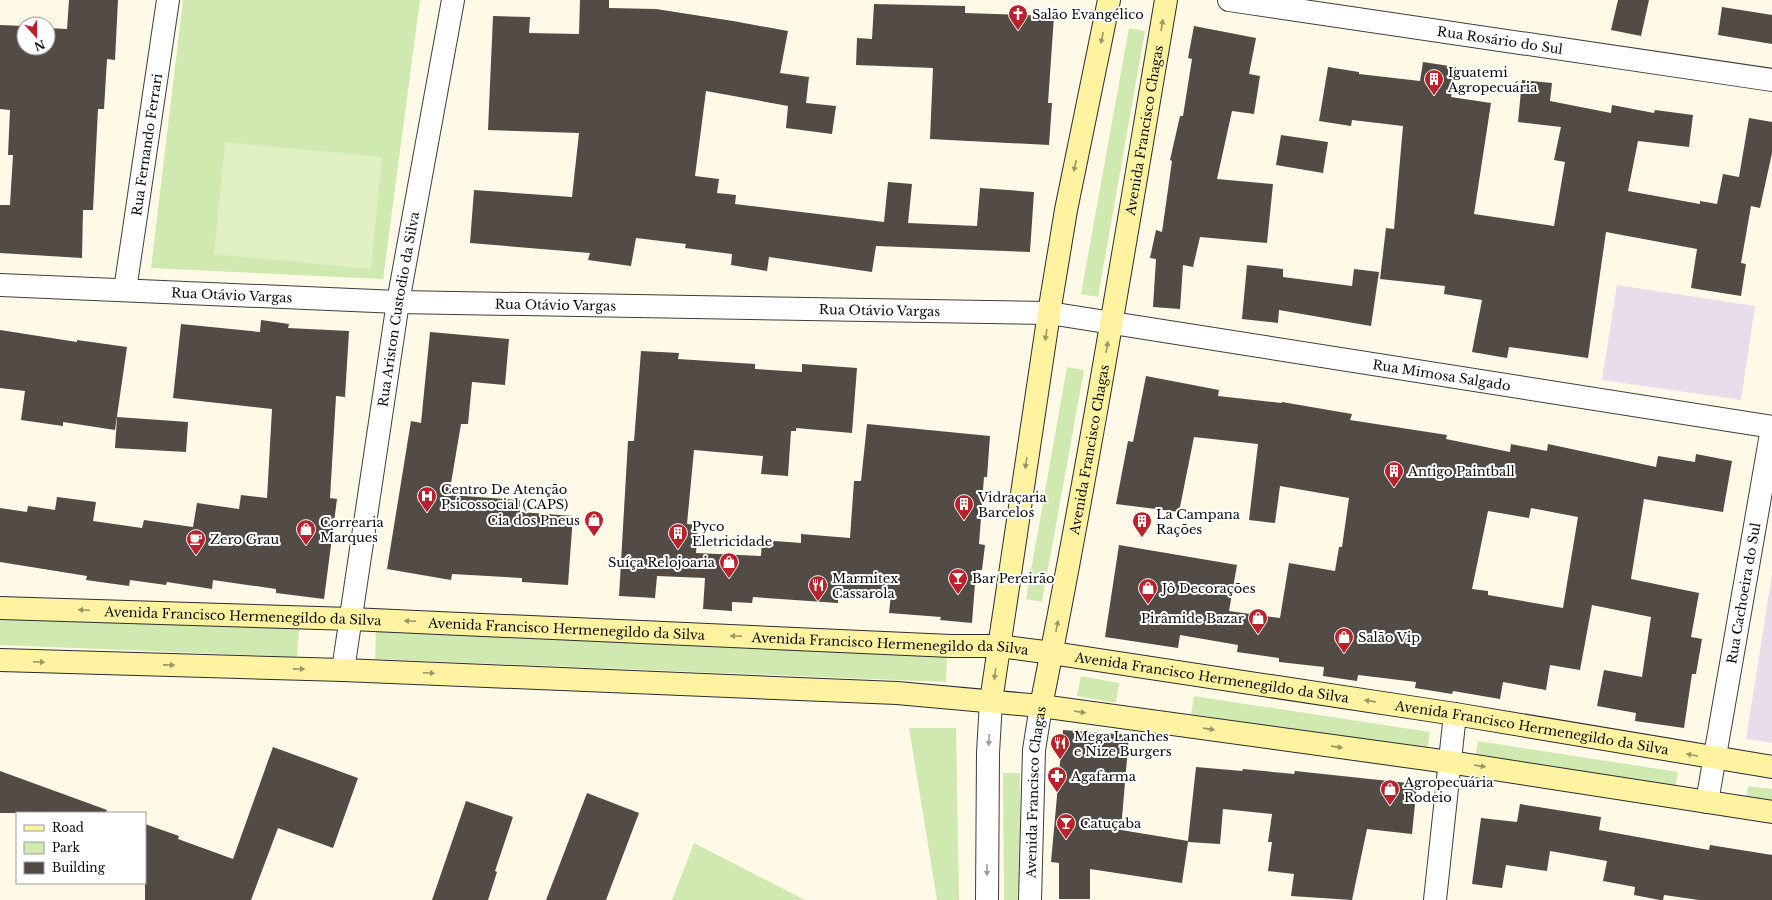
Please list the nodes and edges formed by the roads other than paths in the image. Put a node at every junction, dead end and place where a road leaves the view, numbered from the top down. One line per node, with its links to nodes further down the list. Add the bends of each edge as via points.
1 (168, 0): 8 (street, Rua Fernando Ferrari)
2 (453, 0): 9 (street, Rua Ariston Custodio da Silva)
3 (1109, 0): 10 (main road, one-way to 10, via 1066,210)
4 (1166, 0): 11 (main road, Avenida Francisco Chagas, one-way to 4)
5 (1229, 0): 6 (street, Rua Rosário do Sul)
6 (1772, 80)
7 (0, 285): 8 (street, Rua Otávio Vargas)
8 (125, 290): 9 (street, Rua Otávio Vargas)
9 (398, 302): 10 (street, Rua Otávio Vargas); 14 (street, Rua Ariston Custodio da Silva)
10 (1049, 313): 11 (street, Rua Otávio Vargas); 15 (main road, one-way to 15)
11 (1112, 322): 12 (street, Rua Mimosa Salgado); 16 (main road, Avenida Francisco Chagas, one-way to 11)
12 (1772, 428): 22 (street, Rua Cachoeira do Sul)
13 (0, 608): 14 (main road, Avenida Francisco Hermenegildo da Silva, one-way to 13)
14 (351, 619): 15 (main road, Avenida Francisco Hermenegildo da Silva, one-way to 14, via 943,646); 18 (street, Rua Ariston Custodio da Silva)
15 (999, 646): 16 (main road, Avenida Francisco Hermenegildo da Silva); 19 (main road, one-way to 19)
16 (1052, 653): 20 (main road, Avenida Francisco Chagas); 21 (main road, Avenida Francisco Hermenegildo da Silva, one-way to 16)
17 (0, 660): 18 (main road, one-way to 18)
18 (343, 670): 19 (main road, one-way to 19, via 897,693)
19 (991, 701): 20 (main road); 27 (street, one-way to 27)
20 (1041, 706): 23 (main road, one-way to 23); 28 (street, Avenida Francisco Chagas, via 1034,750)
21 (1455, 714): 22 (main road, Avenida Francisco Hermenegildo da Silva, one-way to 21); 23 (street)
22 (1715, 758): 24 (main road, Avenida Francisco Hermenegildo da Silva); 25 (street, Rua Cachoeira do Sul)
23 (1449, 762): 25 (main road, one-way to 25); 29 (street)
24 (1772, 767)
25 (1707, 802): 26 (main road)
26 (1772, 812)
27 (987, 900)
28 (1030, 900)
29 (1435, 900)

